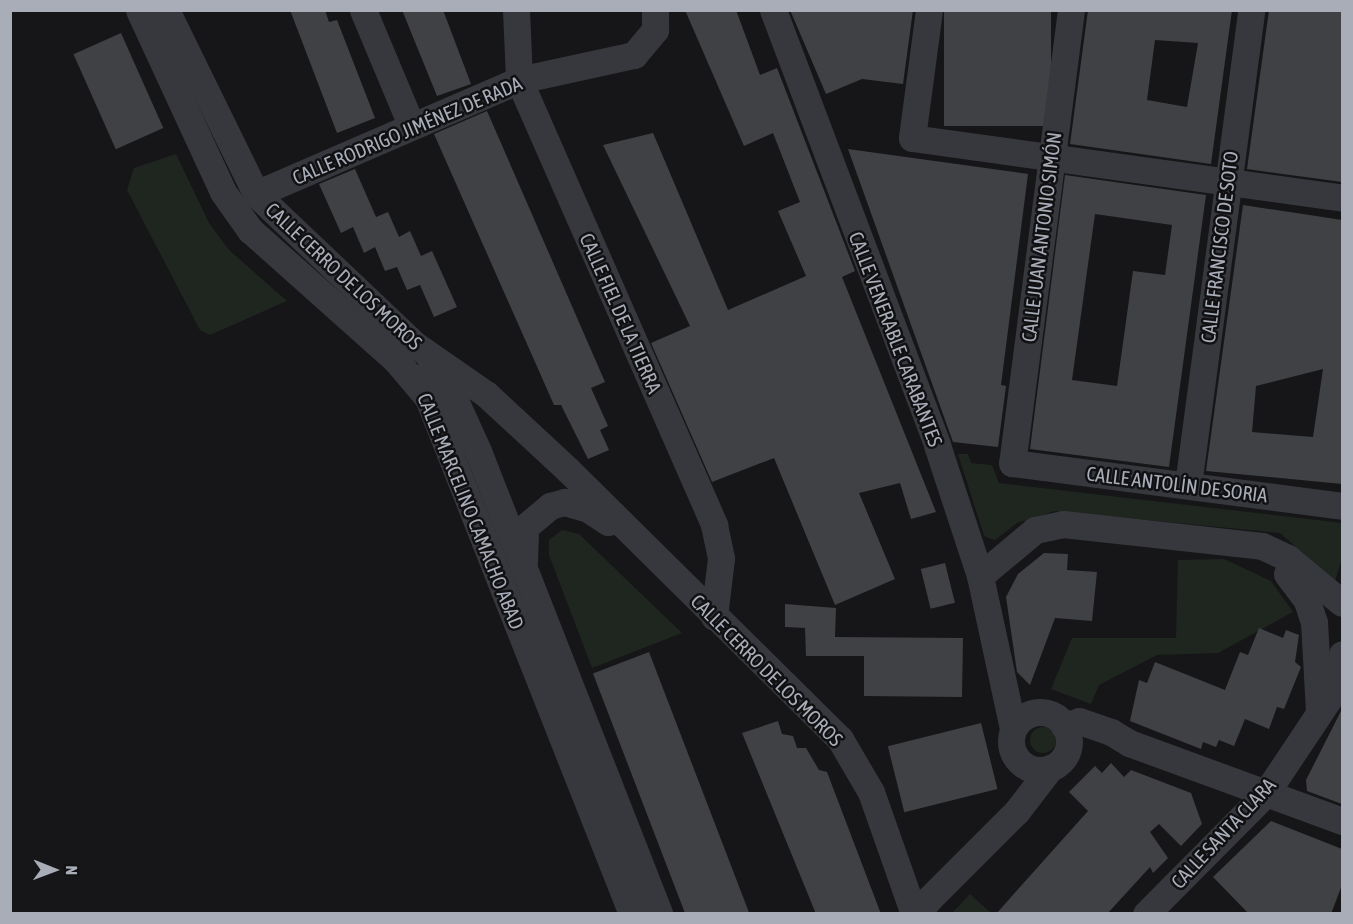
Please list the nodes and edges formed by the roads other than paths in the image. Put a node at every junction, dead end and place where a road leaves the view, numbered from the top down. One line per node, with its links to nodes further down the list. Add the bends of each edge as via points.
1 (139, 10): 37 (street, CALLE MARCELINO CAMACHO ABAD, via 223,192 250,230 395,359 428,398)
2 (166, 10): 14 (street, CALLE CERRO DE LOS MOROS)
3 (363, 10): 11 (street)
4 (516, 10): 10 (street, CALLE FIEL DE LA TIERRA)
5 (773, 10): 22 (street, CALLE VENERABLE CARABANTES, via 937,445)
6 (929, 10): 12 (street, via 912,138)
7 (1071, 10): 12 (street, CALLE JUAN ANTONIO SIMÓN)
8 (1251, 10): 13 (street, CALLE FRANCISCO DE SOTO)
9 (655, 20): 10 (street, CALLE RODRIGO JIMÉNEZ DE RADA, via 634,55)
10 (519, 80): 11 (street, CALLE RODRIGO JIMÉNEZ DE RADA); 25 (street, CALLE FIEL DE LA TIERRA, via 714,525 721,558)
11 (411, 125): 14 (street, CALLE RODRIGO JIMÉNEZ DE RADA)
12 (1052, 158): 13 (street); 17 (street, CALLE JUAN ANTONIO SIMÓN)
13 (1227, 182): 15 (street); 18 (street, CALLE FRANCISCO DE SOTO)
14 (256, 195): 16 (street, CALLE CERRO DE LOS MOROS)
15 (1342, 198)
16 (414, 344): 20 (street, CALLE CERRO DE LOS MOROS, via 486,394); 23 (street, CALLE MARCELINO CAMACHO ABAD, via 445,378 459,406)
17 (1012, 463): 18 (street, CALLE ANTOLÍN DE SORIA)
18 (1188, 484): 19 (street, CALLE ANTOLÍN DE SORIA)
19 (1342, 506)
20 (637, 542): 23 (street, CALLE CERRO DE LOS MOROS, via 588,509 564,502 550,506 525,527); 25 (street, CALLE CERRO DE LOS MOROS)
21 (1262, 546): 22 (street, via 1063,524 1035,530); 24 (street, via 1288,558); 29 (street, via 1307,601 1314,622)
22 (980, 576): 27 (street, CALLE VENERABLE CARABANTES)
23 (526, 579): 38 (street, CALLE MARCELINO CAMACHO ABAD)
24 (1342, 603)
25 (714, 617): 36 (street, CALLE CERRO DE LOS MOROS, via 851,753 871,792)
26 (1342, 654): 29 (street, CALLE SANTA CLARA, via 1332,694)
27 (1001, 673): 28 (street, CALLE VENERABLE CARABANTES); 30 (street, CALLE VENERABLE CARABANTES)
28 (1036, 712): 30 (street); 31 (street, via 1052,715)
29 (1320, 712): 33 (street, CALLE SANTA CLARA)
30 (1013, 729): 32 (street, CALLE VENERABLE CARABANTES, via 1012,747)
31 (1061, 748): 32 (street); 33 (street, via 1129,743); 34 (street)
32 (1021, 763): 34 (street)
33 (1266, 793): 35 (street); 39 (street, CALLE SANTA CLARA)
34 (1017, 811): 36 (street, via 927,901)
35 (1342, 821)
36 (913, 910)
37 (632, 914)
38 (659, 914)
39 (1146, 914)

